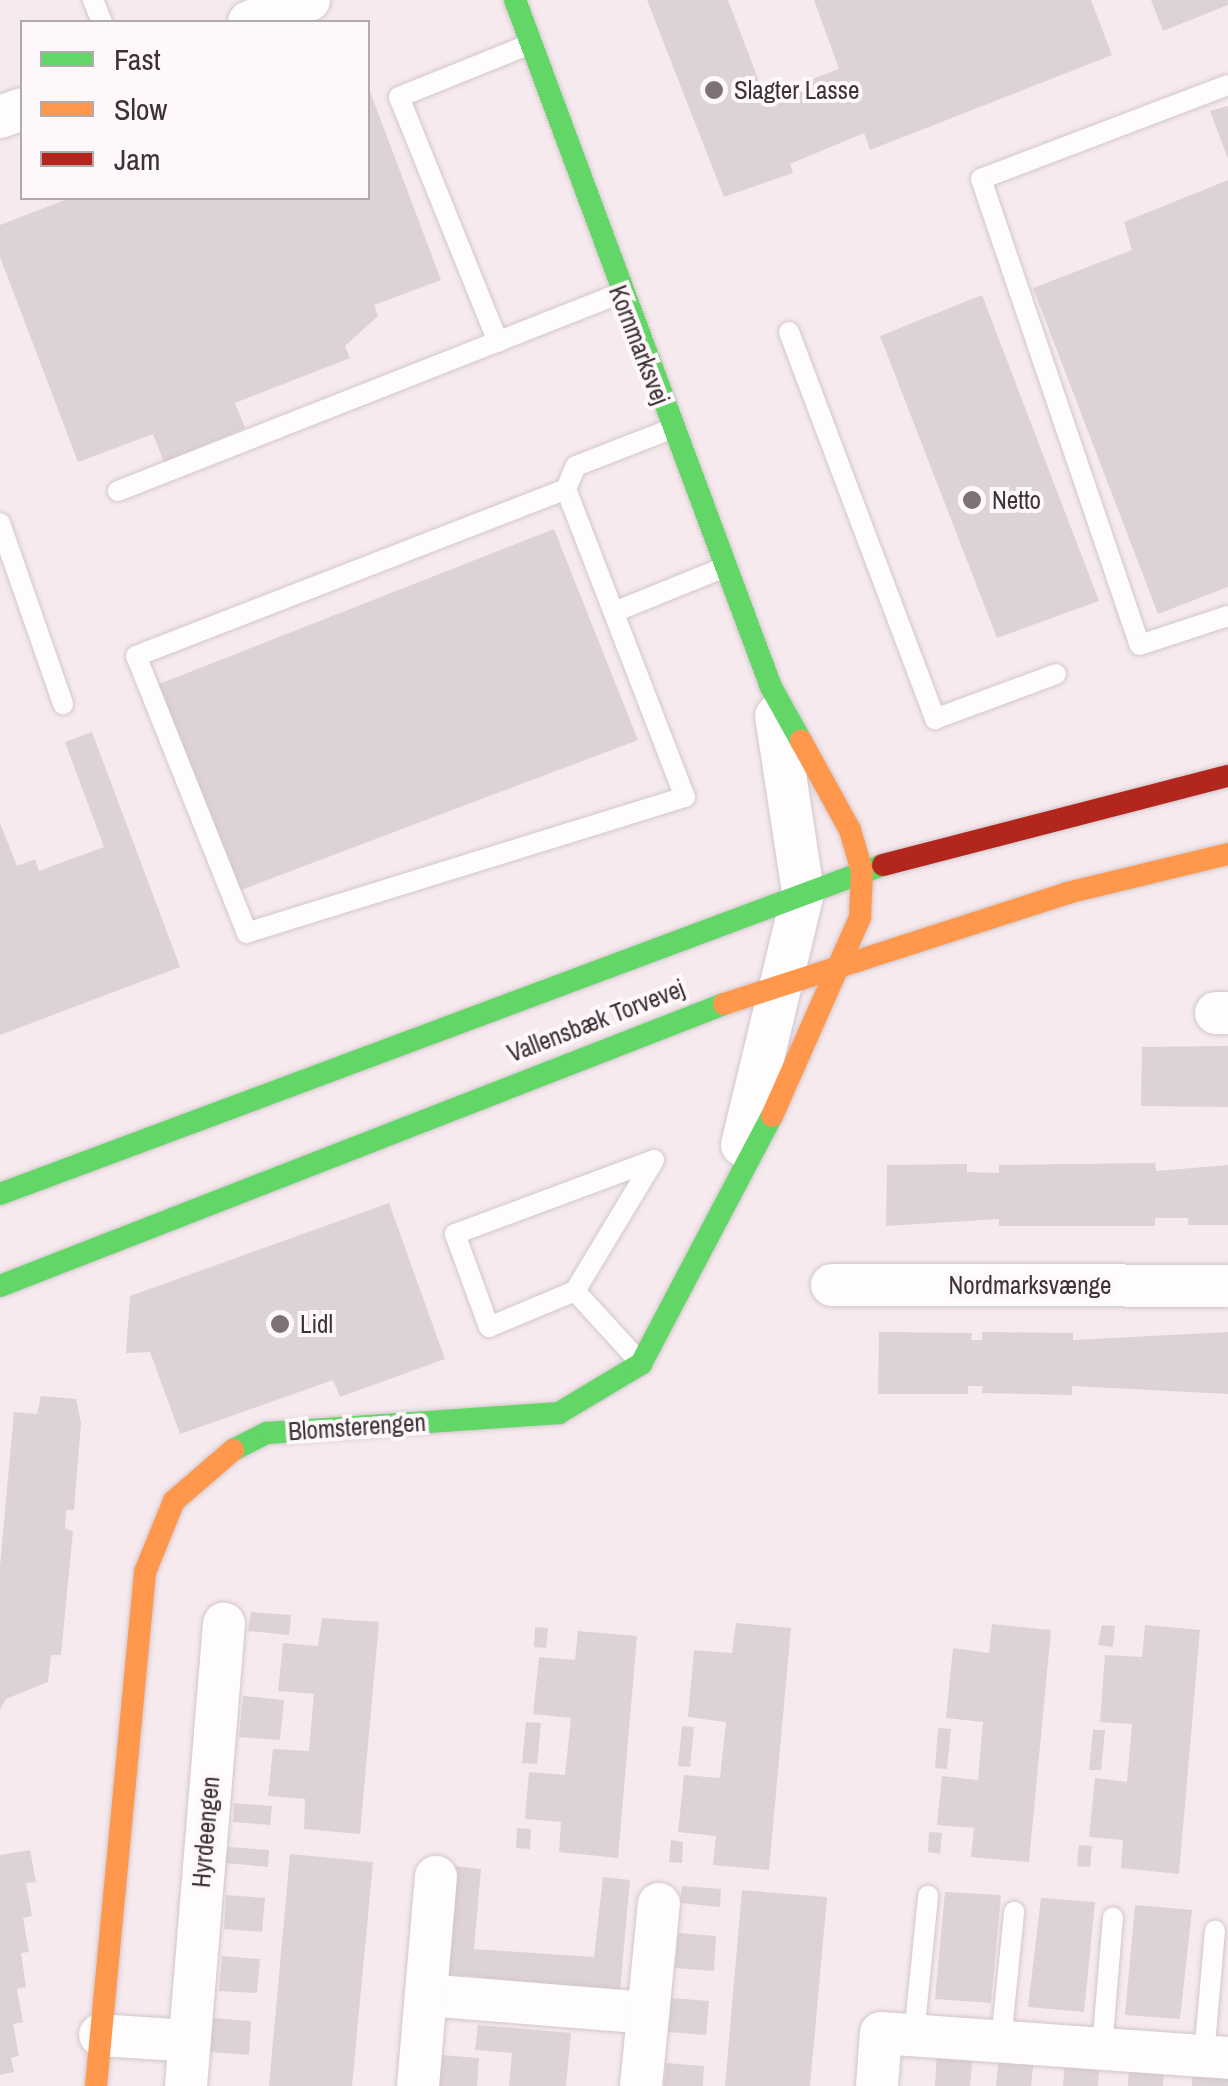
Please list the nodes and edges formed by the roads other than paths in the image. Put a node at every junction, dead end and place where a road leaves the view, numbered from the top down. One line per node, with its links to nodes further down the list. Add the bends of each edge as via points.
1 (309, 0): 3 (street)
2 (515, 0): 4 (street, Kornmarksvej)
3 (255, 20)
4 (530, 44): 6 (street, Kornmarksvej); 8 (lane, via 399,97)
5 (1228, 85): 15 (lane, via 981,179 1140,646)
6 (618, 294): 8 (lane); 9 (street, Kornmarksvej)
7 (790, 332): 16 (lane, via 935,719)
8 (498, 342): 11 (lane)
9 (671, 428): 10 (lane, via 576,466); 13 (street, Kornmarksvej)
10 (566, 490): 14 (lane); 14 (lane, via 136,656 247,933 685,797)
11 (118, 491)
12 (0, 523): 18 (lane)
13 (724, 568): 14 (lane); 17 (street, Kornmarksvej)
14 (614, 612)
15 (1227, 618)
16 (1056, 674)
17 (771, 687): 21 (street, Kornmarksvej, via 842,811); 22 (street, Kornmarksvej)
18 (62, 704)
19 (1228, 776): 21 (street, Vallensbæk Torvevej)
20 (1228, 854): 23 (street, Vallensbæk Torvevej)
21 (862, 872): 22 (street, Vallensbæk Torvevej); 23 (street, Blomsterengen)
22 (803, 892): 24 (street, Kornmarksvej); 26 (street, Vallensbæk Torvevej)
23 (849, 959): 24 (street, Vallensbæk Torvevej); 25 (street, Blomsterengen)
24 (787, 979): 25 (street, Blomsterengen); 28 (street, Vallensbæk Torvevej)
25 (732, 1184): 31 (street, Blomsterengen, via 677,1306)
26 (0, 1194)
27 (832, 1285): 29 (street, Nordmarksvænge)
28 (0, 1286)
29 (1228, 1286)
30 (576, 1291): 30 (lane, via 592,1274 654,1160 455,1234 489,1327); 31 (lane)
31 (641, 1364): 41 (street, Blomsterengen, via 559,1413 267,1434 216,1458 174,1501 145,1572)
32 (224, 1624): 43 (street, Hyrdeengen)
33 (436, 1877): 39 (street)
34 (928, 1896): 42 (lane)
35 (659, 1904): 40 (street)
36 (1014, 1912): 44 (lane)
37 (1113, 1917): 45 (lane)
38 (1215, 1930): 46 (lane)
39 (426, 1995): 40 (street); 49 (street)
40 (648, 2014): 50 (street)
41 (100, 2035): 43 (street); 47 (street, Blomsterengen)
42 (914, 2035): 44 (street); 51 (street, via 881,2033)
43 (190, 2041): 48 (street, Hyrdeengen)
44 (1001, 2041): 45 (street)
45 (1102, 2048): 46 (street)
46 (1216, 2057)
47 (96, 2086)
48 (186, 2086)
49 (418, 2086)
50 (641, 2086)
51 (877, 2086)

